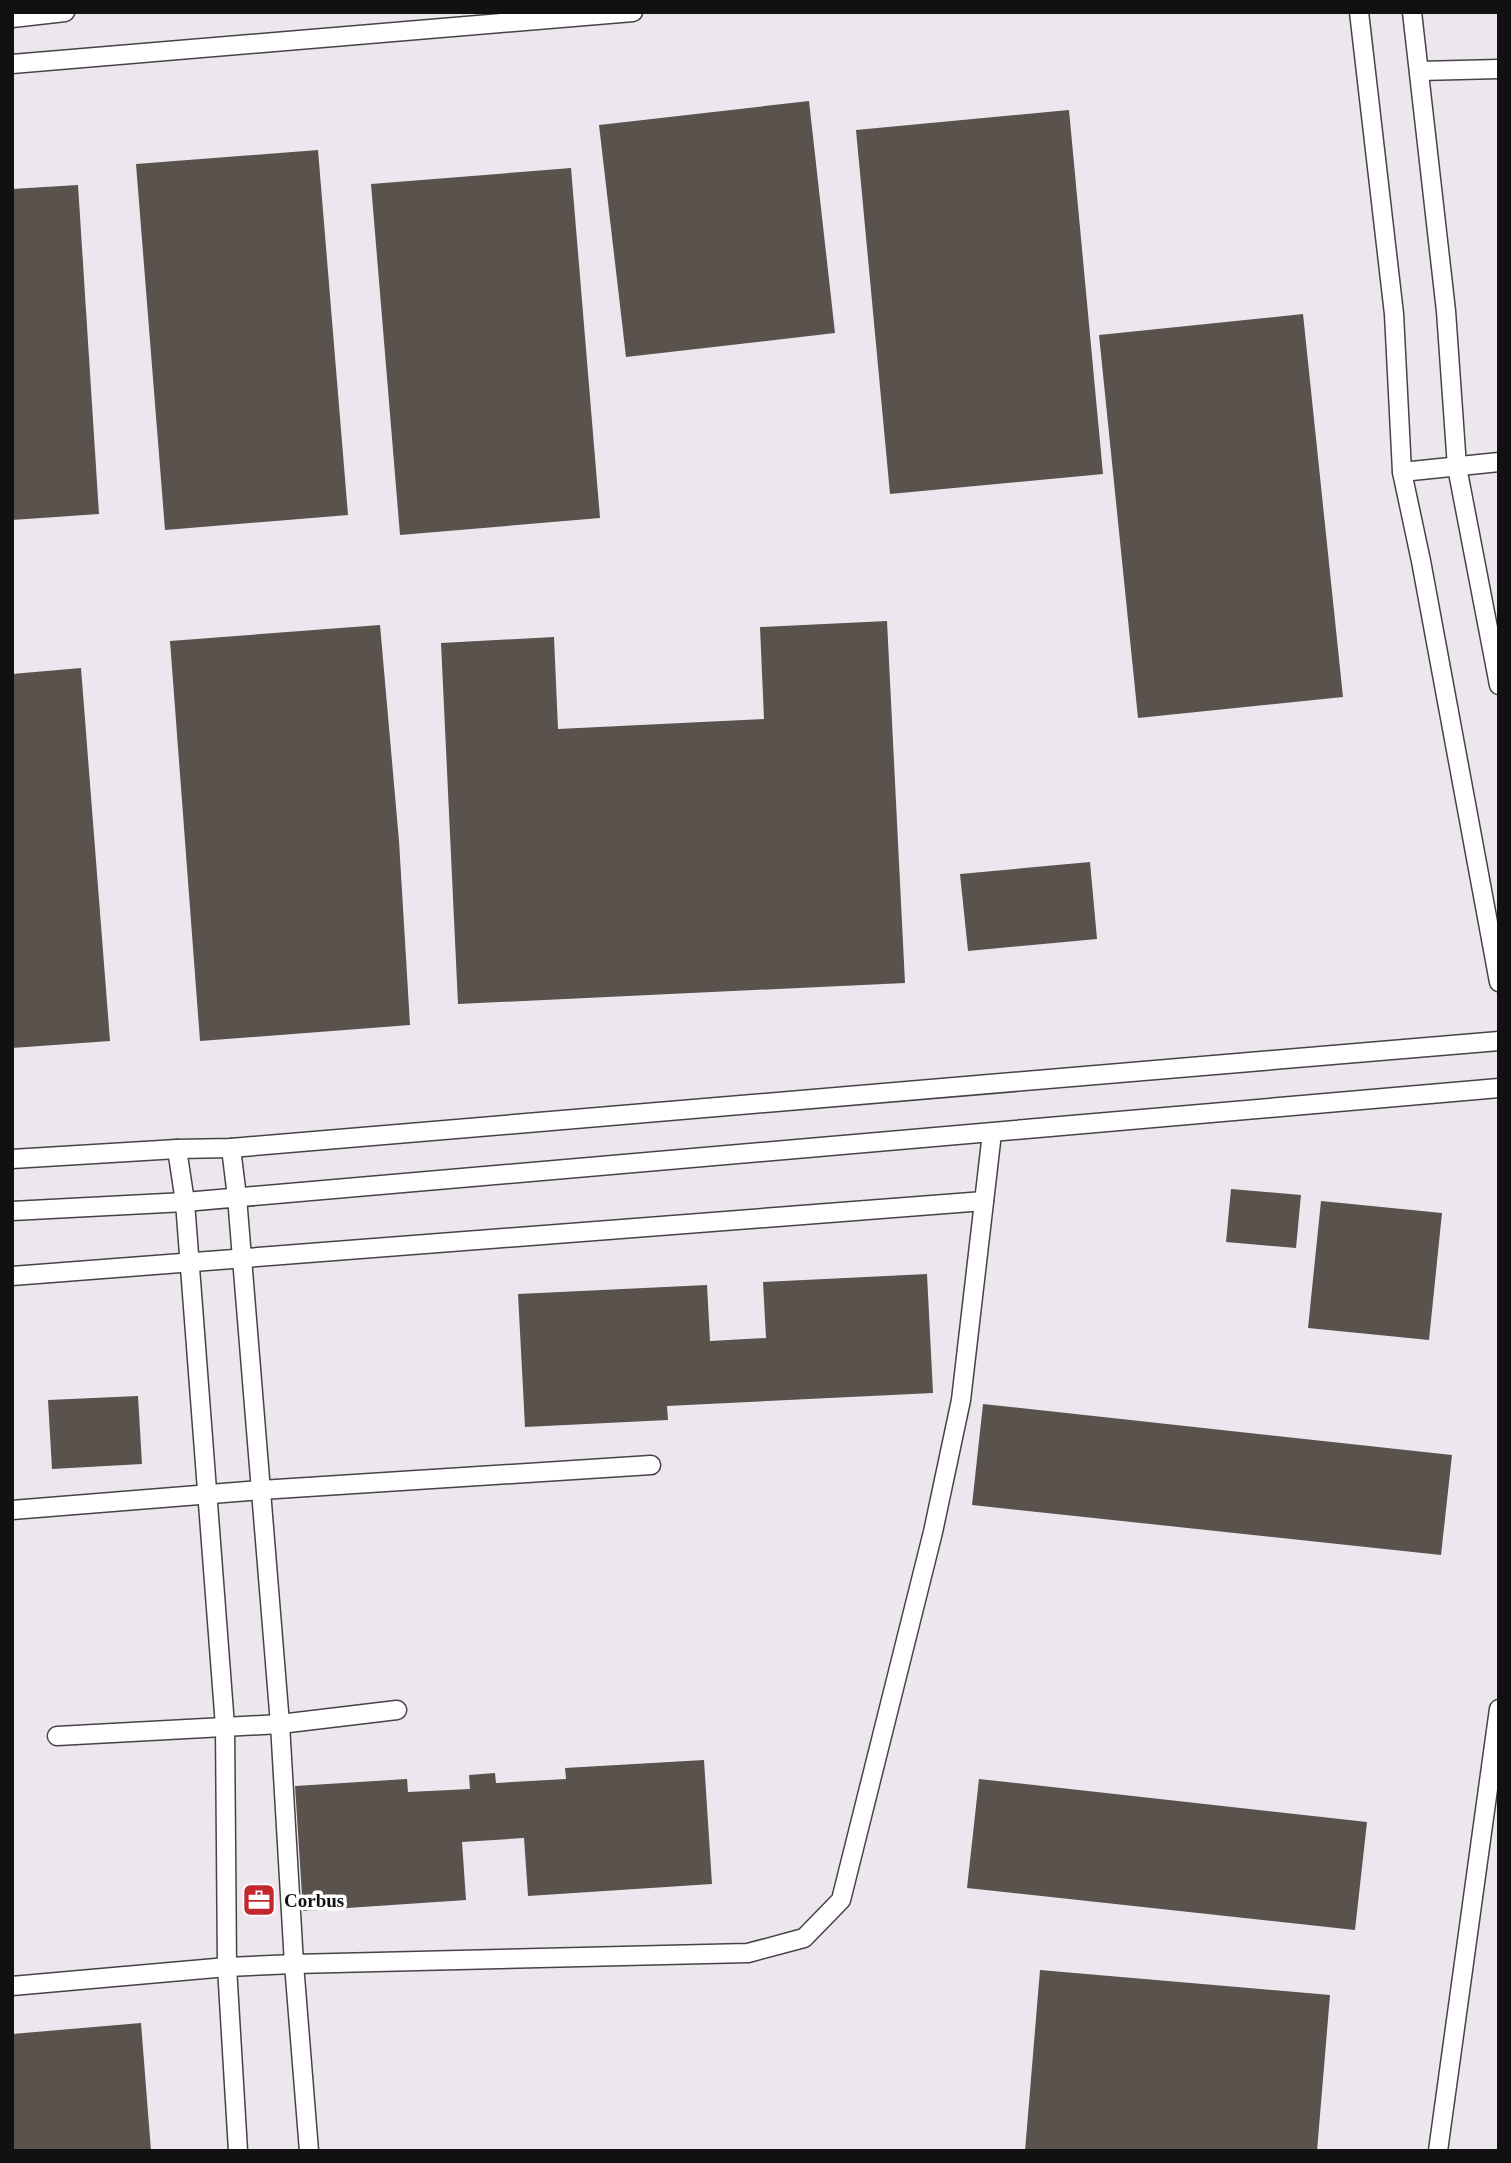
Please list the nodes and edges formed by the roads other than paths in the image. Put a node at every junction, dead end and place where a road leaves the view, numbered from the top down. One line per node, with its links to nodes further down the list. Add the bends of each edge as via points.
1 (65, 12): 5 (lane)
2 (633, 12): 6 (lane)
3 (1359, 12): 11 (lane, via 1394,314)
4 (1412, 12): 8 (lane)
5 (12, 18)
6 (12, 64)
7 (1499, 69): 8 (lane)
8 (1420, 71): 10 (lane, via 1446,311)
9 (1499, 463): 10 (lane)
10 (1457, 467): 11 (lane); 12 (lane)
11 (1402, 472): 13 (lane)
12 (1499, 685)
13 (1499, 982)
14 (1499, 1041): 17 (lane)
15 (1499, 1088): 16 (lane)
16 (992, 1133): 20 (lane); 21 (lane)
17 (231, 1148): 18 (lane); 20 (lane)
18 (177, 1149): 19 (lane); 22 (lane)
19 (12, 1159)
20 (237, 1197): 22 (lane); 24 (lane)
21 (984, 1201): 24 (lane); 37 (lane, via 961,1399 930,1545 841,1900 804,1938 748,1953)
22 (185, 1202): 23 (lane); 25 (lane)
23 (12, 1211)
24 (242, 1259): 25 (lane); 28 (lane)
25 (189, 1262): 26 (lane); 29 (lane)
26 (12, 1276)
27 (651, 1465): 28 (lane)
28 (261, 1490): 29 (lane); 33 (lane)
29 (207, 1496): 30 (lane); 34 (lane)
30 (12, 1510)
31 (1499, 1709): 36 (lane)
32 (397, 1710): 33 (lane)
33 (280, 1724): 34 (lane); 37 (lane)
34 (225, 1726): 35 (lane); 38 (lane)
35 (57, 1736)
36 (1497, 1737): 42 (lane)
37 (294, 1964): 38 (lane); 41 (lane)
38 (227, 1967): 39 (lane); 40 (lane)
39 (12, 1986)
40 (238, 2151)
41 (309, 2151)
42 (1438, 2151)

